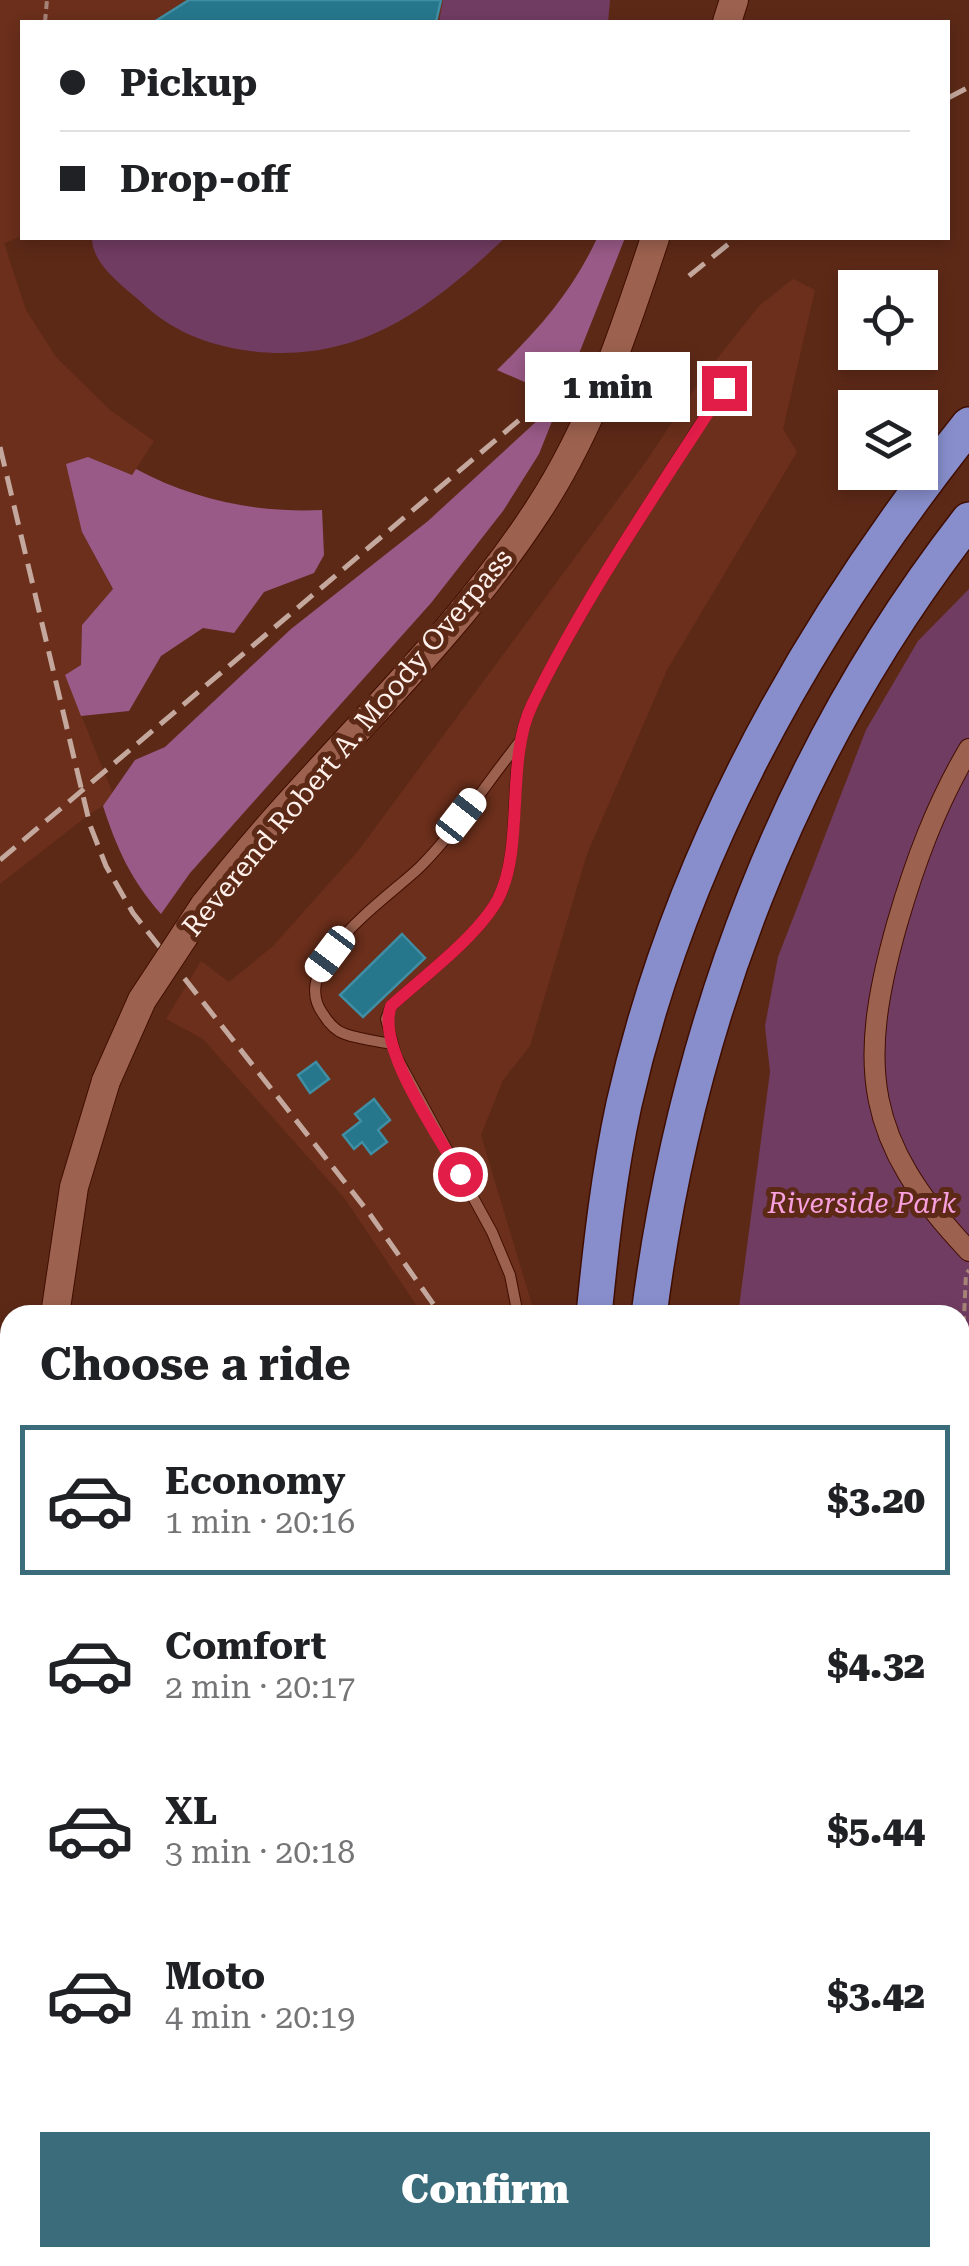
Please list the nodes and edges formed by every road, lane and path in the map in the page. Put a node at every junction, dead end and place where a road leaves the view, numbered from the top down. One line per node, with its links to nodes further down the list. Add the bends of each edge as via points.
1 (655, 240): 11 (main road, Reverend Robert A. Moody Overpass, bridge, via 604,385 538,510 467,603 204,906 142,1000 106,1081 74,1187)
2 (724, 388): 5 (lane, via 565,647 530,709)
3 (969, 425): 8 (highway, via 840,599 782,696 720,823 683,912 631,1076)
4 (969, 520): 15 (highway, via 850,697 752,898 684,1119)
5 (522, 739): 7 (lane, via 498,899 391,1006); 7 (lane, via 420,867 378,900 316,972 312,991 329,1022 343,1034)
6 (969, 748): 9 (street, via 918,854 884,974 872,1046 880,1106 898,1160)
7 (391, 1044): 12 (lane, via 492,1232)
8 (601, 1248): 13 (highway); 14 (highway)
9 (969, 1251)
10 (969, 1270): 16 (path)
11 (56, 1305)
12 (516, 1305)
13 (581, 1305)
14 (595, 1305)
15 (651, 1305)
16 (964, 1305)

